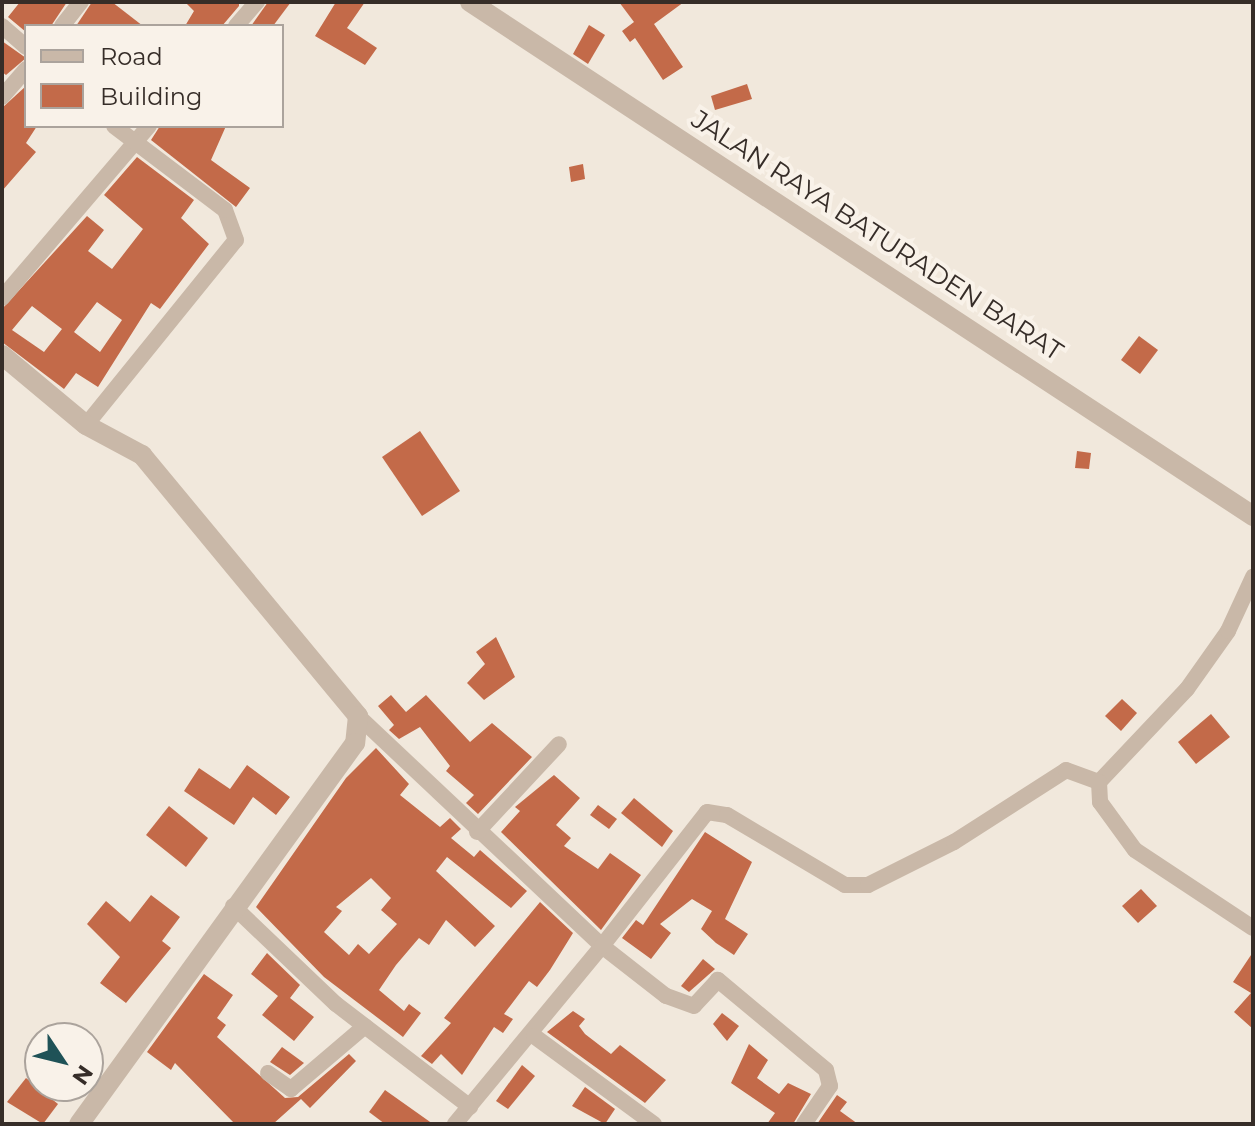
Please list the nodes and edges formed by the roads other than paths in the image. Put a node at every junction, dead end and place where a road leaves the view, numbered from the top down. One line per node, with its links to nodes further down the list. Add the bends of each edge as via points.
1 (81, 2): 4 (street)
2 (257, 2): 5 (street)
3 (470, 2): 16 (street, JALAN RAYA BATURADEN BARAT)
4 (64, 24)
5 (238, 24)
6 (2, 26): 7 (street)
7 (24, 45)
8 (24, 71): 9 (street)
9 (2, 97)
10 (116, 128): 12 (street)
11 (147, 128): 12 (street)
12 (134, 143): 13 (street); 15 (street, via 225,210 236,240)
13 (2, 298)
14 (2, 355): 15 (street)
15 (86, 425): 18 (street, via 142,455)
16 (1253, 516)
17 (1253, 577): 20 (street, via 1228,631 1187,689)
18 (358, 716): 21 (street); 22 (street, via 355,743)
19 (559, 744): 21 (street)
20 (1099, 782): 23 (street, via 1100,802 1135,850); 24 (street, via 1066,770 954,842 868,885 845,885 727,815 707,812)
21 (477, 832): 24 (street)
22 (233, 906): 25 (street); 29 (street)
23 (1253, 928)
24 (602, 946): 26 (street); 32 (street, via 666,996 694,1006 718,980 826,1070 830,1086)
25 (365, 1026): 27 (street, via 292,1088); 28 (street)
26 (534, 1036): 28 (street); 31 (street)
27 (268, 1073)
28 (470, 1107): 30 (street)
29 (79, 1124)
30 (455, 1124)
31 (654, 1124)
32 (804, 1124)

